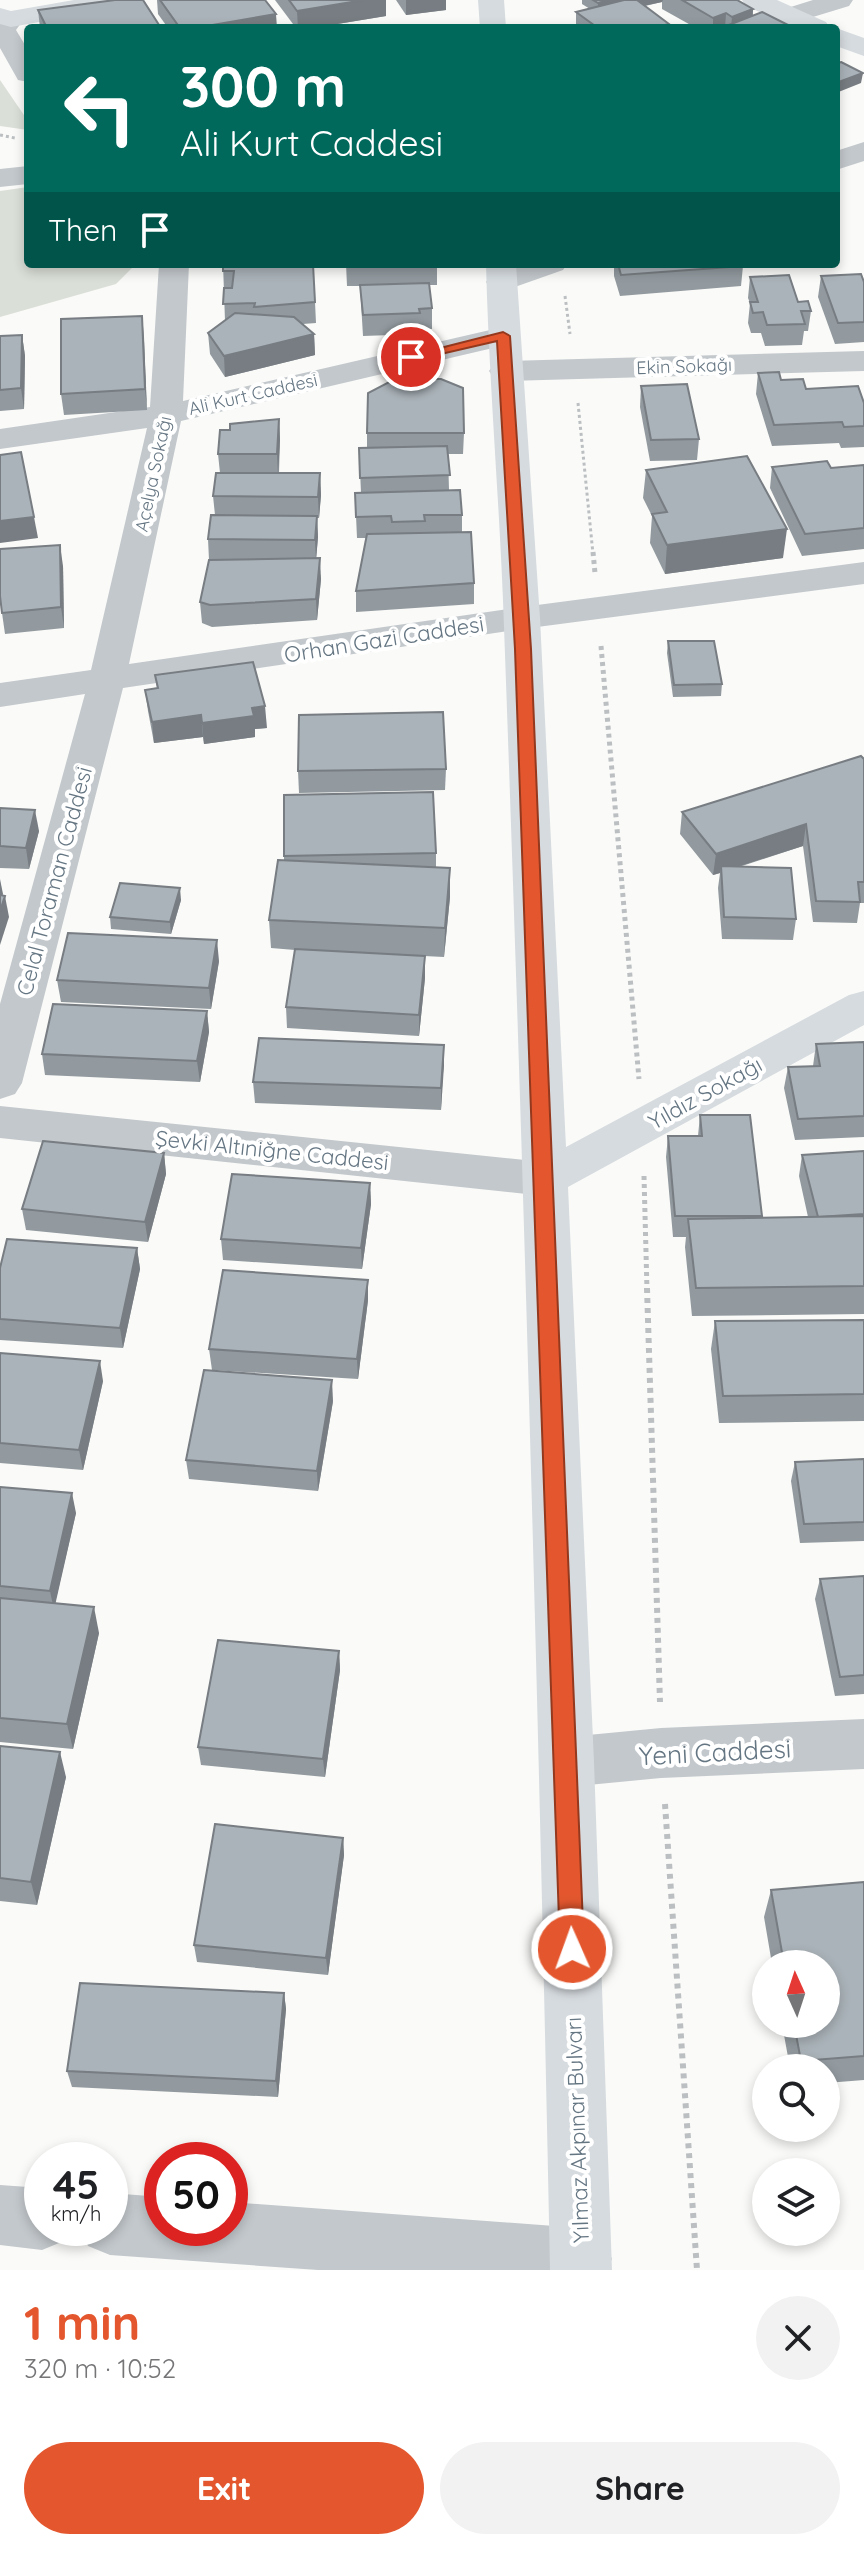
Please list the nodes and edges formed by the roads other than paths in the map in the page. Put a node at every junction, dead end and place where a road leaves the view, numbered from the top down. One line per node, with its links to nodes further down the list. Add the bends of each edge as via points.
1 (118, 0): 6 (main road)
2 (491, 0): 7 (main road)
3 (755, 0): 5 (main road)
4 (840, 0): 5 (street)
5 (790, 16): 8 (main road)
6 (6, 18): 11 (street, via 3,30)
7 (493, 24)
8 (808, 24)
9 (840, 38): 10 (main road)
10 (864, 48)
11 (24, 67)
12 (864, 151): 13 (street)
13 (840, 160)
14 (24, 175): 15 (street)
15 (0, 178)
16 (174, 268): 21 (street, Açelya Sokağı)
17 (529, 268): 18 (street)
18 (501, 273): 19 (main road, Yılmaz Akpınar Bulvarı)
19 (504, 354): 20 (street, Ekin Sokağı, via 575,369); 21 (street, Ali Kurt Caddesi); 24 (main road, Yılmaz Akpınar Bulvarı)
20 (864, 361)
21 (166, 415): 22 (street, Ali Kurt Caddesi); 25 (street, Açelya Sokağı)
22 (0, 439)
23 (863, 578): 24 (street, Orhan Gazi Caddesi)
24 (522, 618): 25 (street, Orhan Gazi Caddesi); 30 (main road, Yılmaz Akpınar Bulvarı)
25 (107, 680): 26 (street, Orhan Gazi Caddesi); 28 (street, Celal Toraman Caddesi)
26 (0, 695)
27 (864, 1006): 30 (main road, Yıldız Sokağı)
28 (0, 1083)
29 (0, 1122): 30 (street, Şevki Altıniğne Caddesi)
30 (545, 1179): 32 (main road, Yılmaz Akpınar Bulvarı)
31 (864, 1744): 32 (street, Yeni Caddesi)
32 (567, 1762): 36 (main road, Yılmaz Akpınar Bulvarı)
33 (0, 2215): 34 (street)
34 (24, 2217)
35 (248, 2235): 36 (street)
36 (581, 2265)

